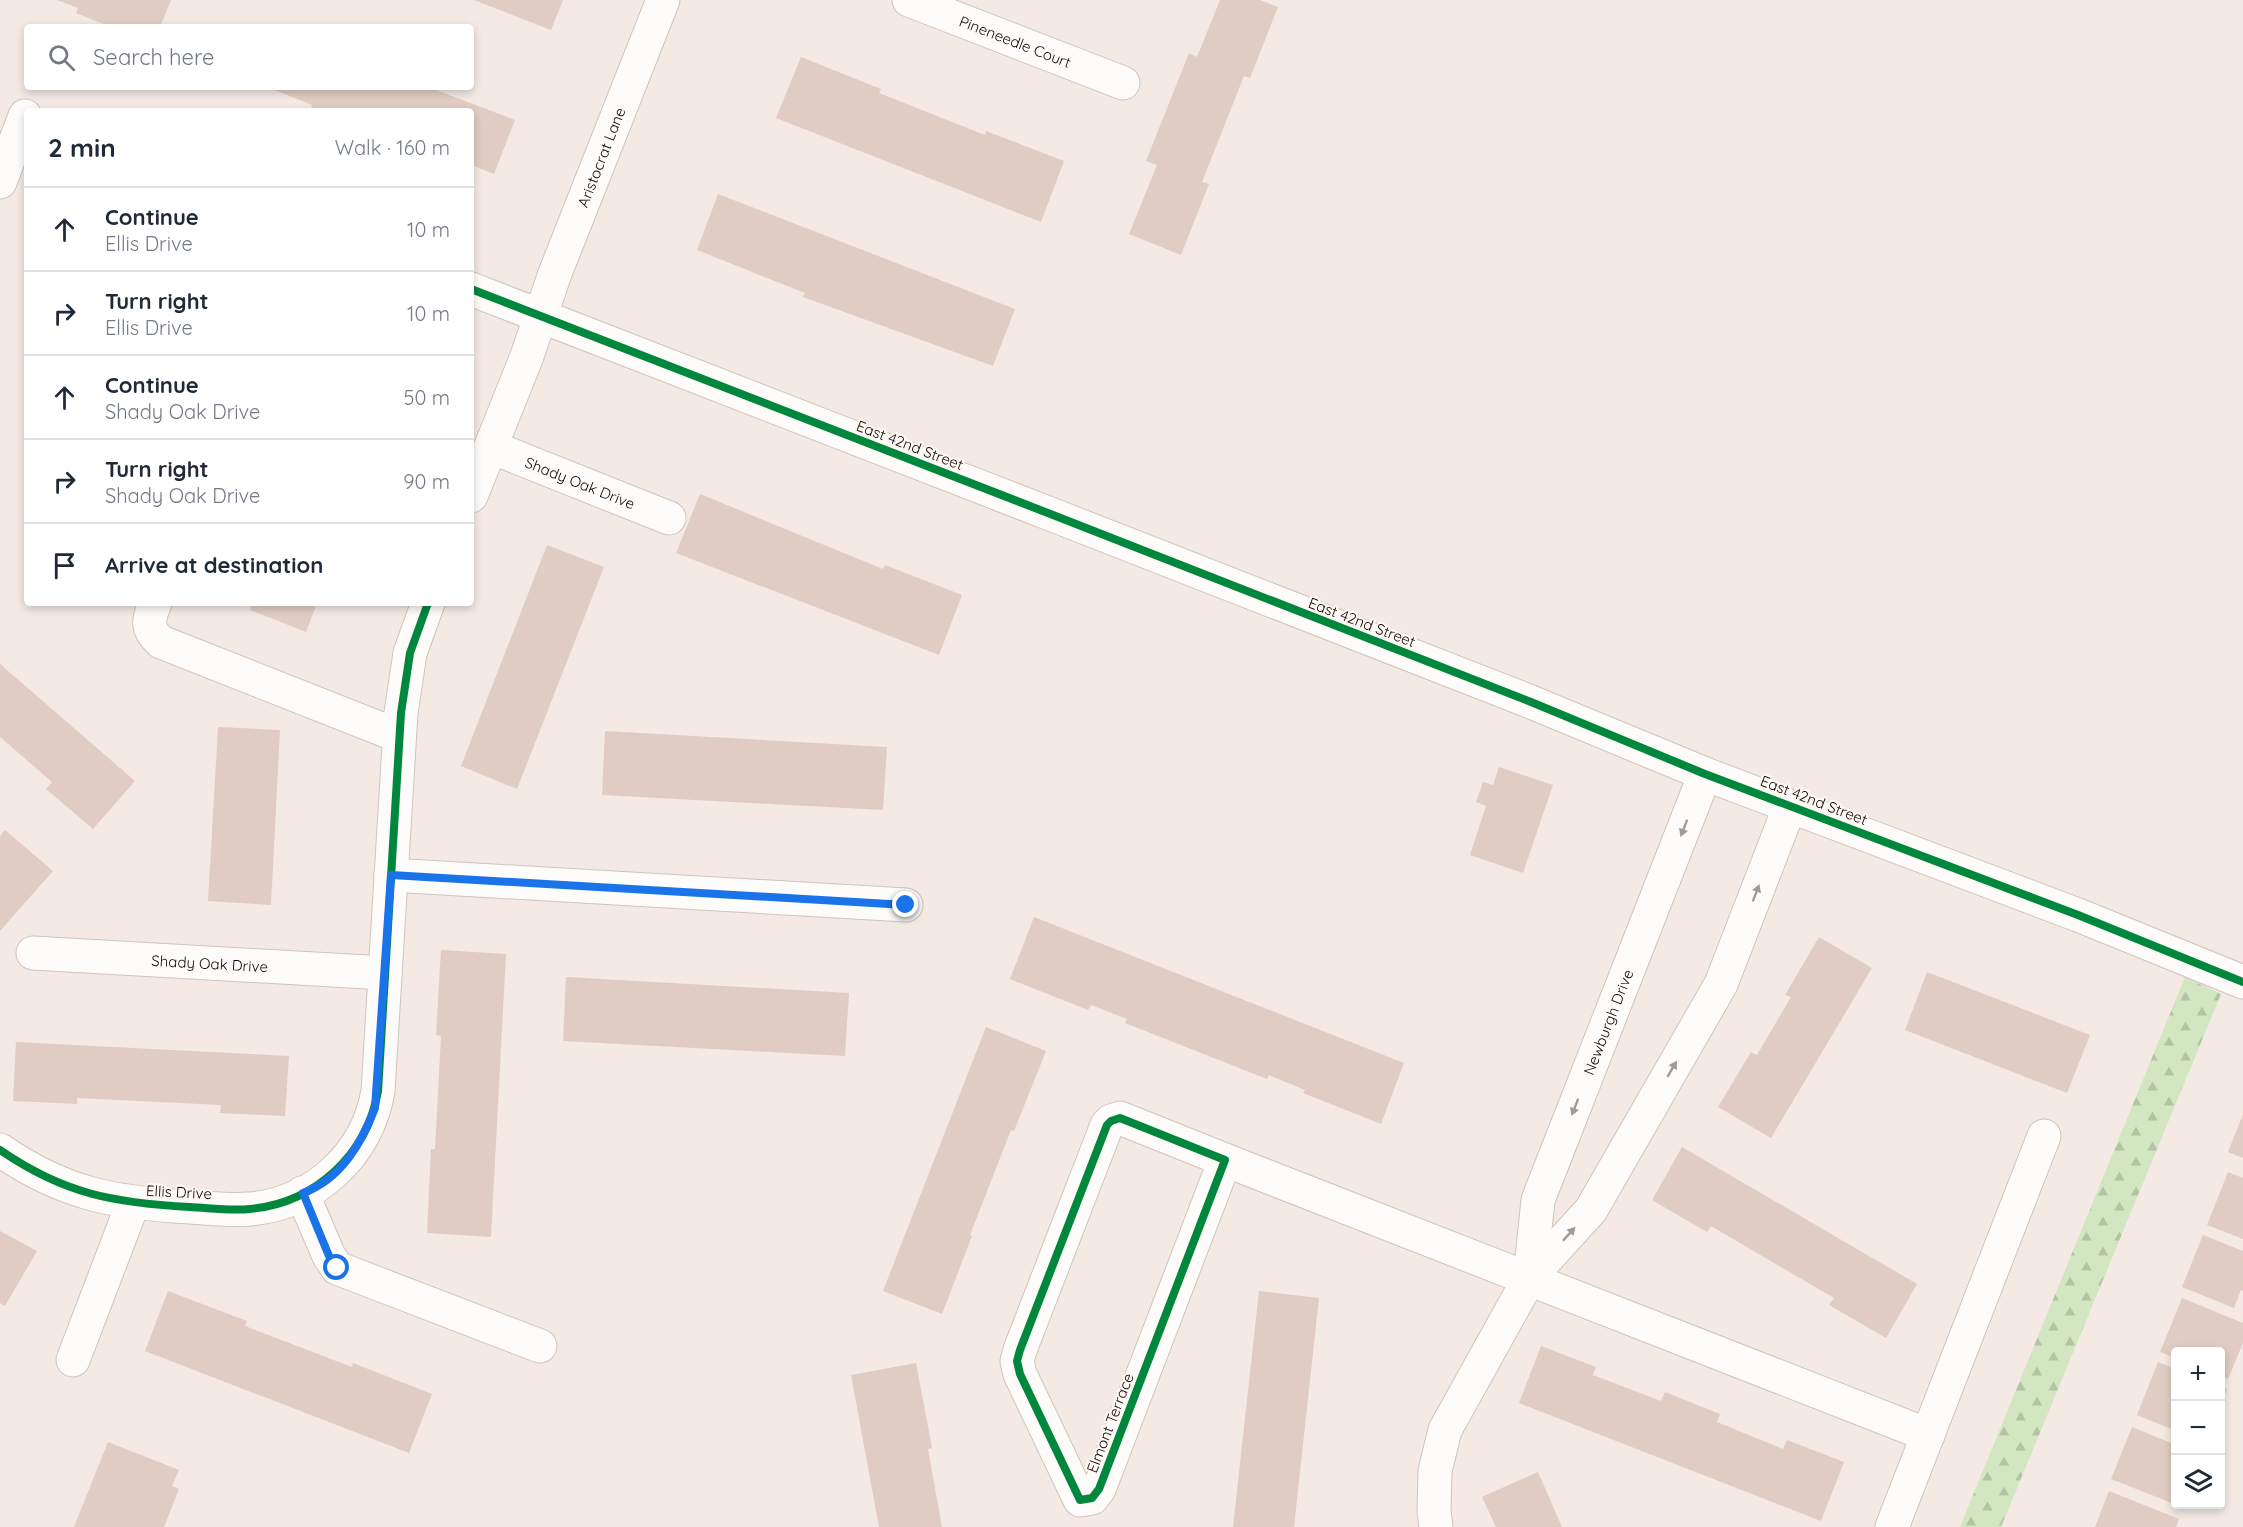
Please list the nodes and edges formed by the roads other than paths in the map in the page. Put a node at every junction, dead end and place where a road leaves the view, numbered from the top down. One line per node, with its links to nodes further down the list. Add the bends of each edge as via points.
1 (663, 0): 7 (street, Aristocrat Lane)
2 (909, 0): 3 (street, Pineneedle Court)
3 (1123, 83)
4 (17, 113): 5 (street)
5 (0, 182)
6 (474, 291): 7 (street, East 42nd Street)
7 (541, 316): 8 (street, Aristocrat Lane); 14 (street, East 42nd Street)
8 (491, 447): 9 (street, Aristocrat Lane); 10 (street, Shady Oak Drive)
9 (474, 489)
10 (669, 518)
11 (154, 606): 13 (street, via 148,625 161,642)
12 (427, 606): 13 (street, via 409,660)
13 (399, 736): 16 (street)
14 (1706, 774): 15 (street, East 42nd Street); 26 (street, Newburgh Drive, one-way to 26, via 1538,1200)
15 (1790, 806): 20 (street, East 42nd Street); 26 (street, one-way to 15, via 1591,1210 1721,984)
16 (391, 875): 17 (street); 19 (street)
17 (906, 905)
18 (33, 953): 19 (street, Shady Oak Drive)
19 (385, 973): 24 (street, Ellis Drive, via 375,1108 351,1155 330,1177)
20 (2243, 982)
21 (2043, 1136): 29 (street)
22 (0, 1150): 25 (street, Ellis Drive, via 27,1169 81,1192)
23 (1225, 1160): 26 (street, Elmont Terrace); 30 (street, Elmont Terrace, via 1099,1489); 30 (street, Elmont Terrace, via 1120,1118 1107,1125 1017,1361)
24 (303, 1193): 25 (street, Ellis Drive, via 253,1209); 27 (street, via 337,1268)
25 (133, 1203): 28 (street, Ellis Drive)
26 (1530, 1278): 29 (street); 31 (street, Newburgh Drive, via 1444,1430 1435,1471)
27 (540, 1346)
28 (73, 1360)
29 (1928, 1435): 32 (street)
30 (1086, 1513)
31 (1436, 1527)
32 (1892, 1527)

